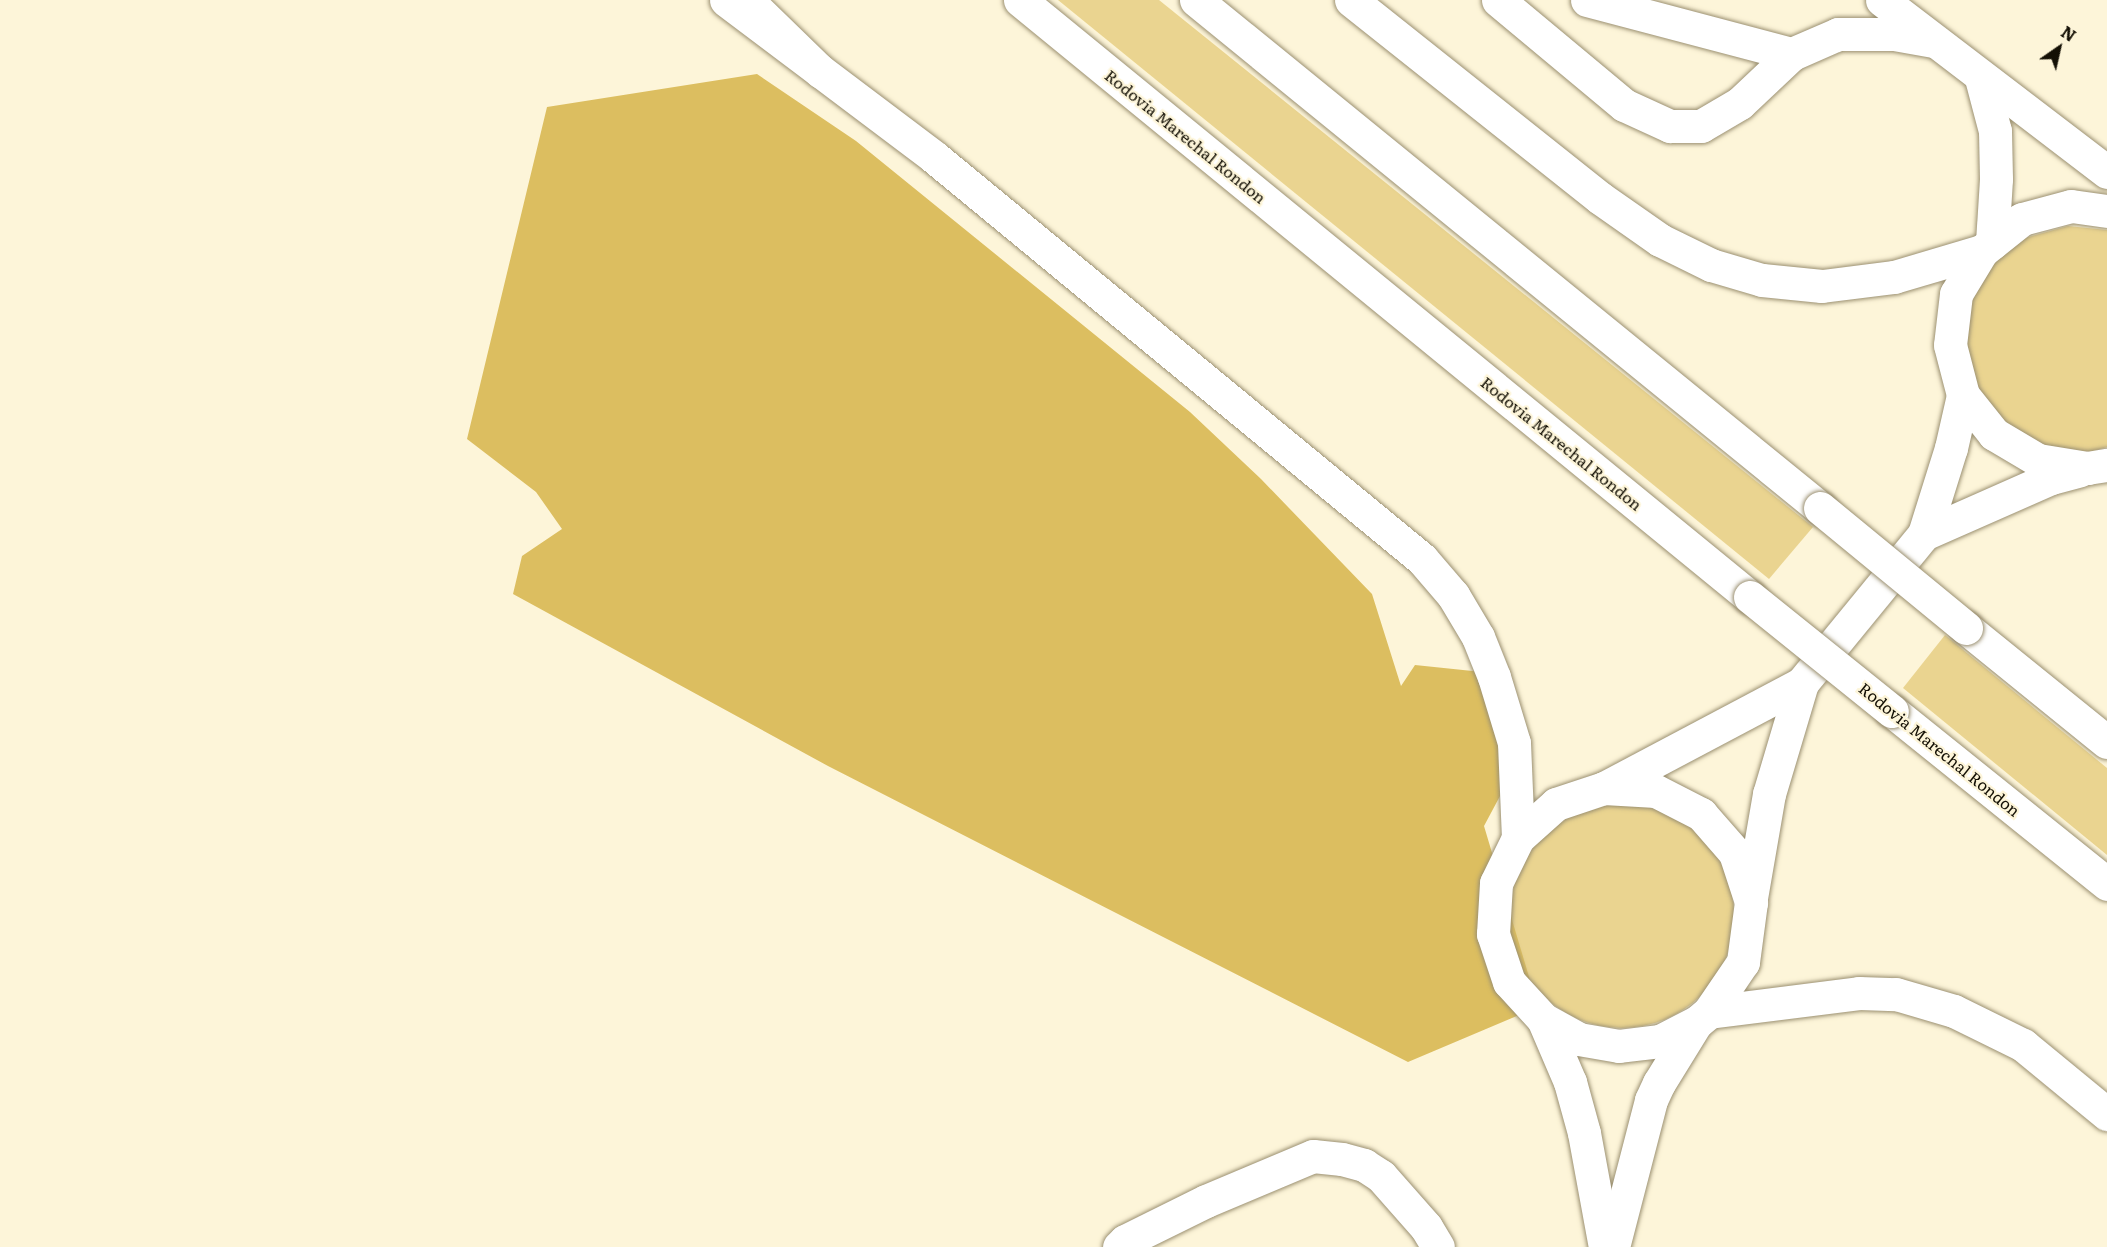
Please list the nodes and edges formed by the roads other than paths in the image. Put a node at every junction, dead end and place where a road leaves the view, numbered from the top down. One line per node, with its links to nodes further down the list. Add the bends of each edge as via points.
1 (726, 0): 11 (main road)
2 (747, 0): 11 (main road)
3 (1020, 0): 23 (main road, Rodovia Marechal Rondon, bridge)
4 (1196, 0): 20 (main road, bridge)
5 (1351, 0): 15 (main road, via 1600,198 1660,240 1711,265 1762,280 1822,286 1894,277)
6 (1498, 0): 10 (main road, via 1624,105 1670,126 1701,126 1740,103)
7 (1587, 0): 10 (main road)
8 (1882, 0): 9 (main road)
9 (1933, 41): 10 (main road, via 1894,34 1838,34); 12 (main road)
10 (1792, 54)
11 (821, 72): 22 (main road, via 934,157 1422,560 1453,595 1478,637 1494,677 1514,743)
12 (1981, 78): 13 (main road); 15 (main road, via 1995,131 1996,179)
13 (2107, 172)
14 (2107, 211): 15 (main road, via 2071,206 2022,219)
15 (1987, 247): 16 (main road, via 1956,294 1950,345)
16 (1963, 394): 17 (main road, via 1994,435 2038,460); 18 (main road)
17 (2097, 466): 18 (main road, via 2029,487)
18 (1924, 534): 19 (main road)
19 (1802, 683): 21 (main road); 24 (main road, via 1769,794)
20 (2107, 742)
21 (1604, 788): 22 (main road, via 1556,804); 24 (main road, via 1656,791 1701,814 1735,853)
22 (1518, 838): 26 (main road, via 1496,884 1493,934 1509,982)
23 (2107, 884)
24 (1751, 902): 25 (main road, via 1743,962)
25 (1703, 1017): 26 (main road, via 1660,1041 1620,1046 1579,1039); 27 (main road, via 1859,993 1896,994 1954,1011 2023,1045); 31 (main road, via 1651,1100)
26 (1543, 1019): 30 (main road, via 1570,1082 1584,1133)
27 (2107, 1114)
28 (1119, 1247): 29 (main road, via 1206,1201 1313,1156 1364,1165 1381,1176 1426,1227)
29 (1438, 1247)
30 (1605, 1247)
31 (1613, 1247)

